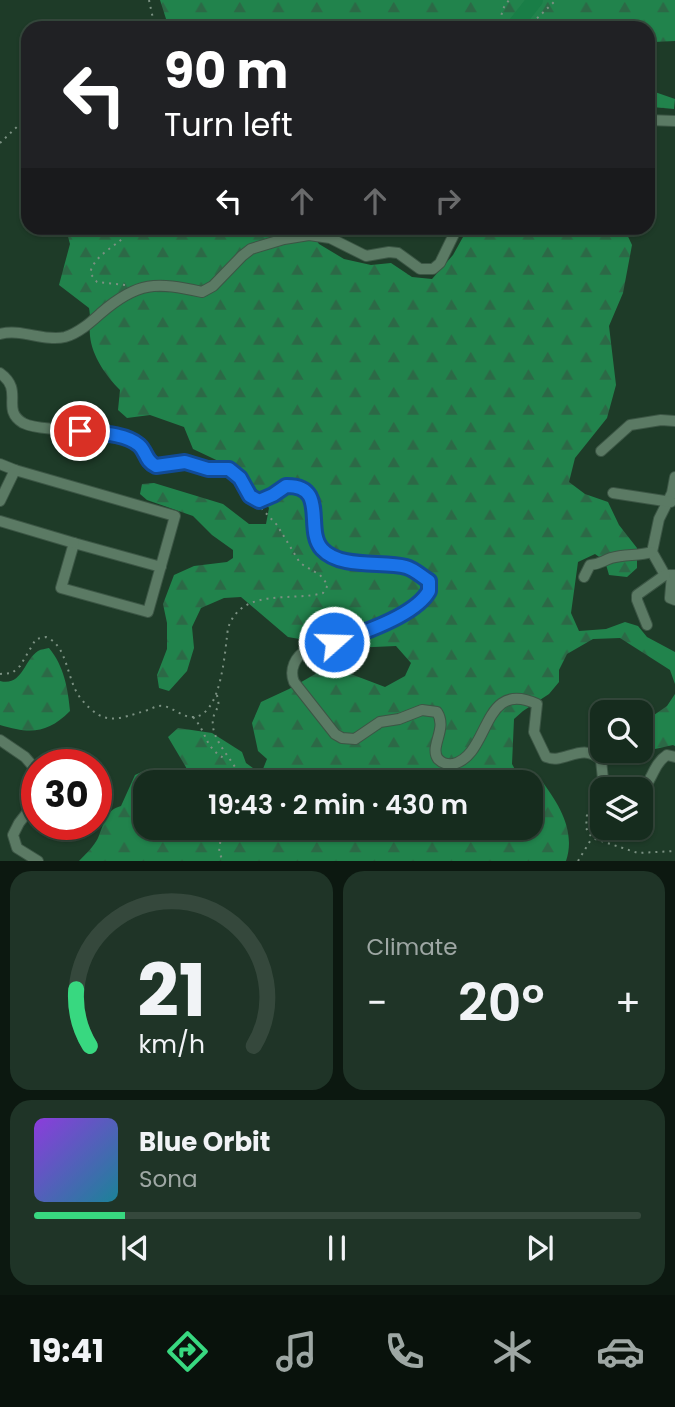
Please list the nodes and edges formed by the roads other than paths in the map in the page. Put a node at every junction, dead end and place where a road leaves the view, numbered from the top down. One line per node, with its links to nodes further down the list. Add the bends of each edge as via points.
1 (655, 120): 2 (street)
2 (675, 121)
3 (316, 235): 5 (street, via 366,256 397,253 420,269 433,269)
4 (316, 235): 6 (street, via 251,249 202,292 159,285 136,289 69,336)
5 (454, 235)
6 (0, 334)
7 (0, 373): 27 (street, via 13,387 10,404 20,422 117,436 141,446 146,460 156,466 185,462 229,469 259,501 286,486 301,488 313,503 322,550 363,564 404,566 429,581 426,598 399,615 308,649 295,662 294,682 335,734 355,739 380,722 431,710 442,723 436,753 439,760 452,764 473,749 500,705 525,700 537,704 534,732 546,757 556,760 575,752 596,754)
8 (675, 421): 9 (street, via 630,425)
9 (601, 451)
10 (0, 464): 11 (street)
11 (15, 470): 14 (street); 19 (street, via 174,516)
12 (675, 477): 15 (street)
13 (613, 493): 15 (street)
14 (0, 501)
15 (672, 502): 18 (street, via 659,519)
16 (0, 521): 17 (street)
17 (74, 543): 19 (street); 19 (street, via 61,588 148,612)
18 (652, 552): 20 (street); 21 (street, via 590,565)
19 (161, 567)
20 (671, 575): 22 (street, via 670,598); 23 (street, via 637,595)
21 (584, 577)
22 (675, 600)
23 (648, 625)
24 (0, 740): 25 (street)
25 (21, 754)
26 (675, 757): 28 (street, via 661,759)
27 (603, 777)
28 (652, 777)
29 (21, 820): 30 (street, via 14,842)
30 (38, 861)

